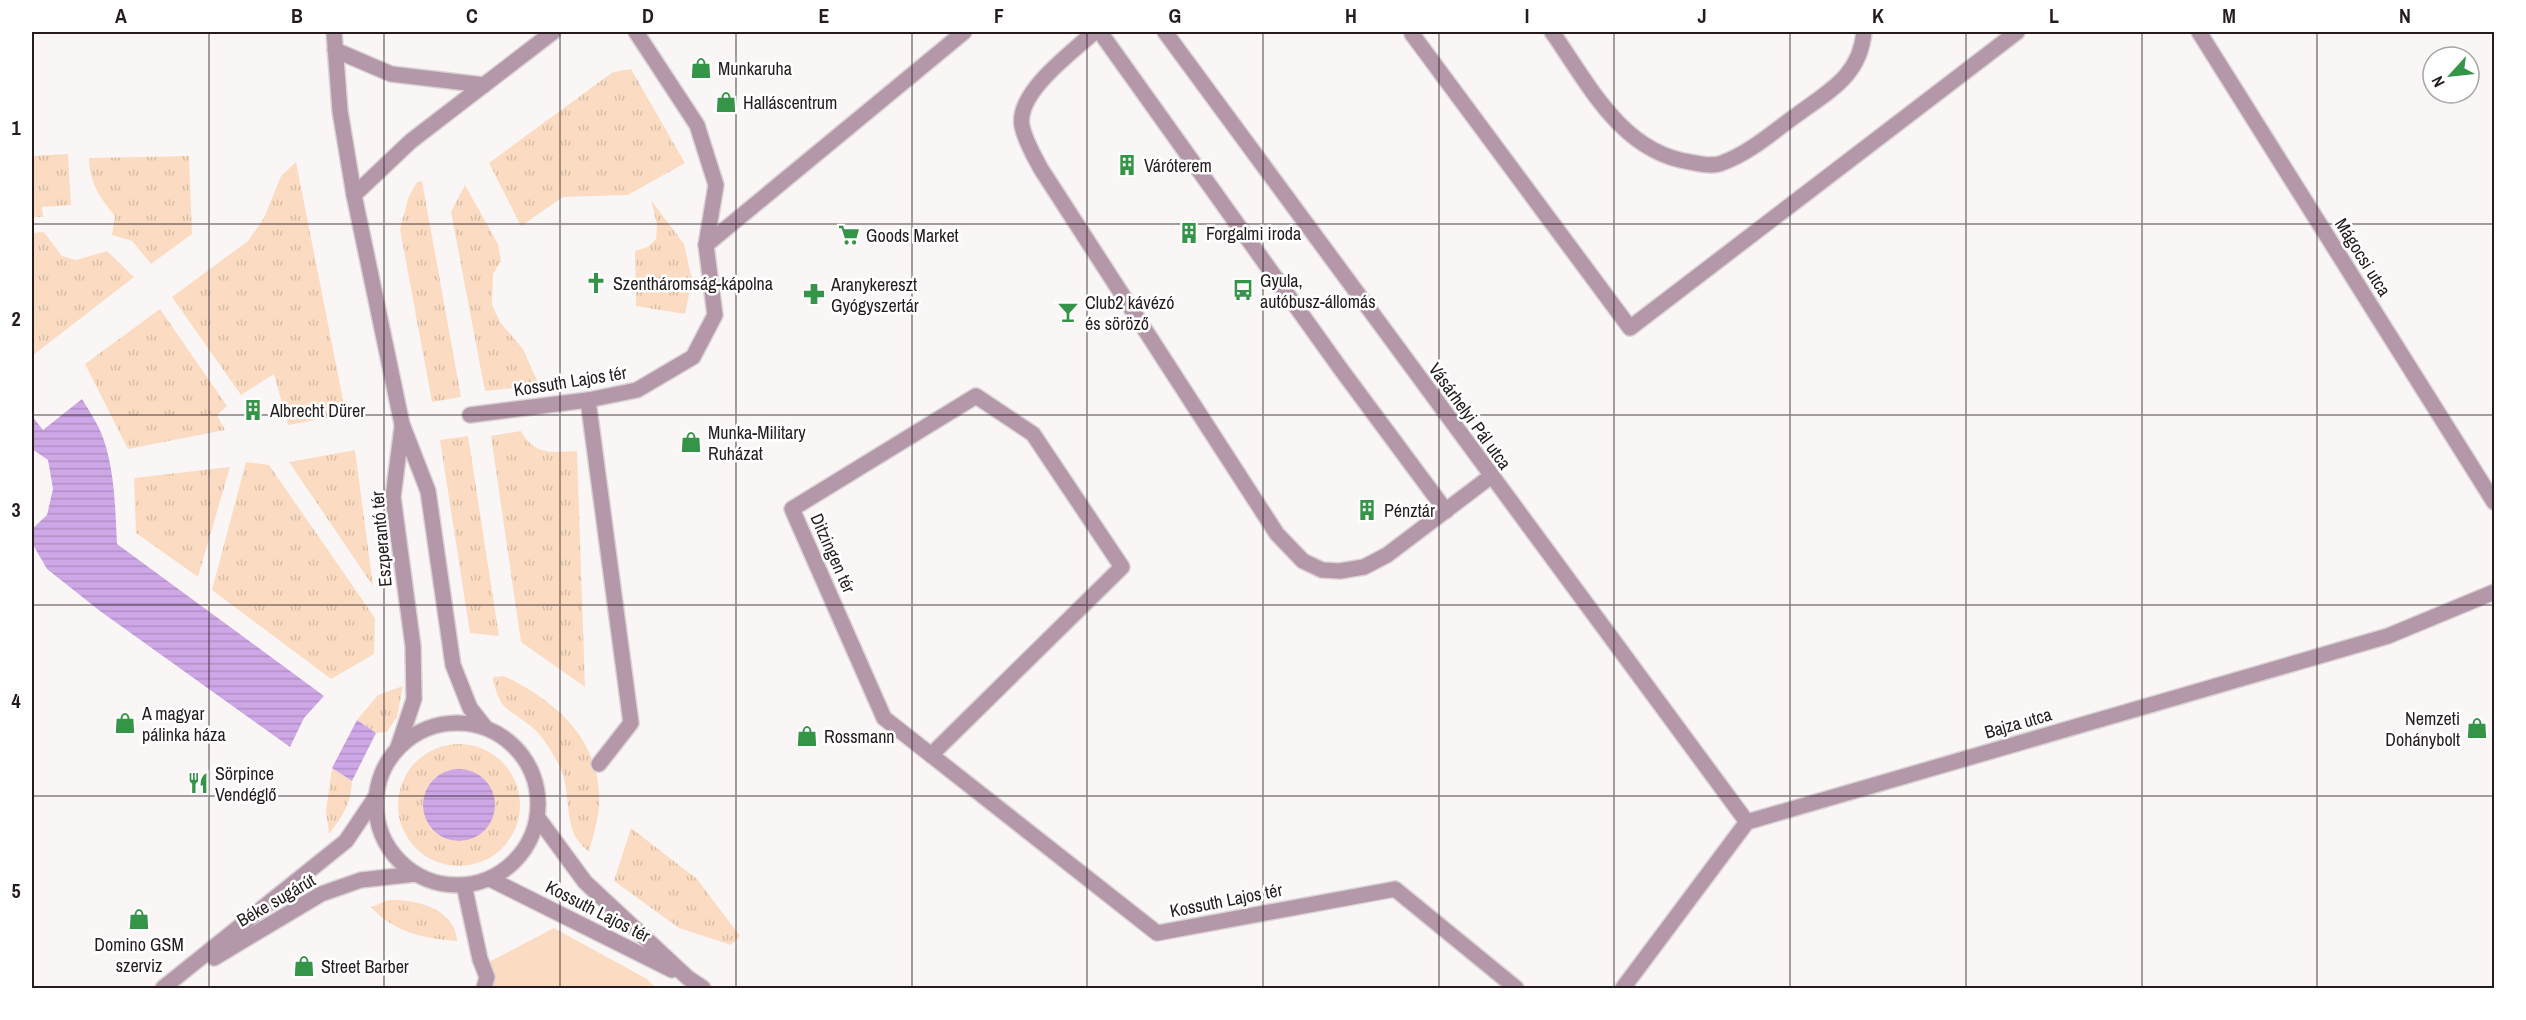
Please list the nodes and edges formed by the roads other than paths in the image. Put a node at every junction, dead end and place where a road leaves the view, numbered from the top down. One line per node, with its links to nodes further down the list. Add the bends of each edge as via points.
1 (334, 32): 13 (street)
2 (553, 32): 14 (street)
3 (636, 32): 16 (street, Kossuth Lajos tér, via 697,125 716,185)
4 (964, 32): 16 (street)
5 (1094, 32): 22 (street, via 1032,91 1021,117 1027,141 1041,169 1277,534 1303,561 1322,570 1340,571 1364,567 1387,555)
6 (1100, 32): 22 (street)
7 (1165, 32): 20 (street, Vásárhelyi Pál utca)
8 (1552, 32): 9 (street, via 1614,121 1639,142 1671,160 1719,165 1740,156 1834,88 1854,67)
9 (1864, 32)
10 (2016, 32): 12 (street, via 1630,328)
11 (2199, 32): 21 (street, Mágocsi utca)
12 (1412, 34)
13 (335, 50): 14 (street, via 392,74); 15 (street)
14 (484, 85): 15 (street, via 411,141)
15 (354, 195): 19 (street)
16 (706, 245): 17 (street, Kossuth Lajos tér, via 715,315 693,357 637,390)
17 (588, 400): 18 (street, Kossuth Lajos tér); 27 (street, via 631,723)
18 (470, 415)
19 (402, 424): 24 (street, via 428,491 453,665 470,708); 25 (street, Eszperantó tér, via 393,498 413,646 414,699)
20 (1490, 477): 22 (street); 30 (street, Vásárhelyi Pál utca)
21 (2494, 502)
22 (1446, 511)
23 (2494, 592): 30 (street, Bajza utca, via 2388,636)
24 (485, 727): 25 (street, via 463,722 438,724); 29 (street, via 507,738 525,757 536,778)
25 (398, 747): 28 (street, via 384,767)
26 (931, 755): 26 (street, Ditzingen tér, via 884,718 792,509 976,396 1033,434 1122,567); 38 (street, Kossuth Lajos tér, via 1157,933 1395,889)
27 (599, 764)
28 (375, 798): 31 (street, via 376,815 390,849); 35 (street, via 346,841)
29 (538, 818): 32 (street, via 527,847 511,866); 34 (street, Kossuth Lajos tér, via 585,882)
30 (1747, 822): 39 (street)
31 (416, 874): 33 (street, via 441,884); 35 (street, Béke sugárút, via 361,880 321,894)
32 (490, 879): 33 (street); 34 (street, Kossuth Lajos tér)
33 (464, 885): 36 (street, via 487,977)
34 (688, 978): 37 (street, Kossuth Lajos tér)
35 (165, 988)
36 (484, 988)
37 (703, 988)
38 (1516, 988)
39 (1623, 988)

